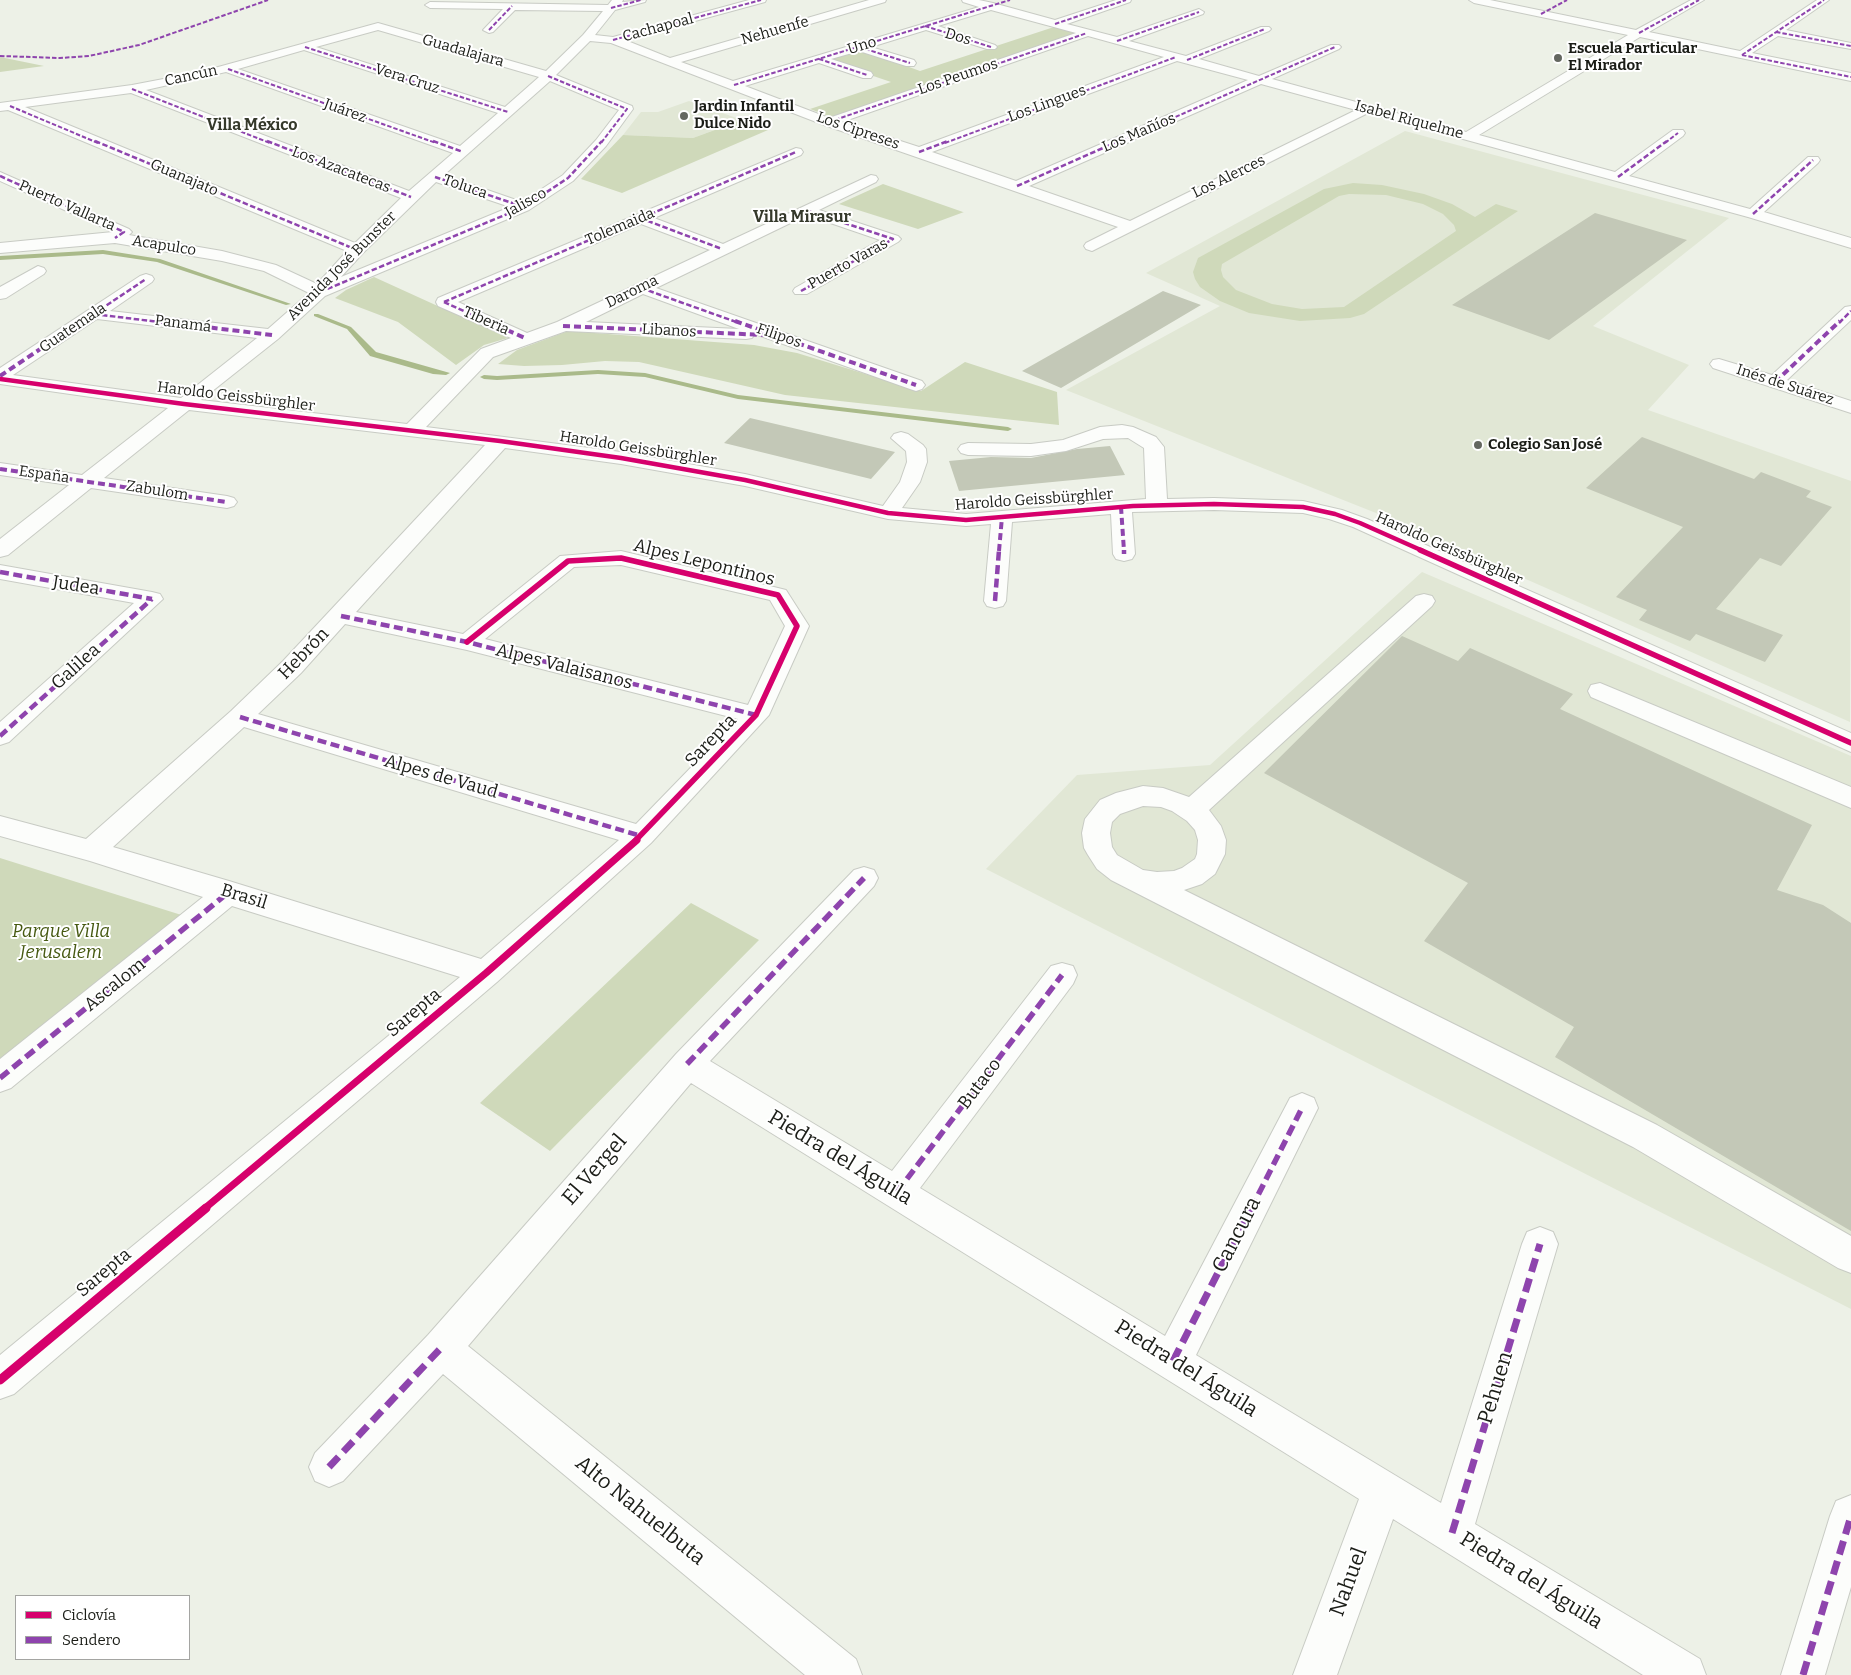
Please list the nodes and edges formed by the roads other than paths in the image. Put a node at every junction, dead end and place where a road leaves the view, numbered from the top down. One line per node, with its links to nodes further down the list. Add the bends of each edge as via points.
1 (641, 0): 12 (street)
2 (761, 0): 26 (street, Cachapoal)
3 (881, 0): 36 (street, Nehuenfe)
4 (967, 0): 14 (street, Isabel Riquelme)
5 (1010, 0): 14 (street, Uno)
6 (1126, 0): 17 (street)
7 (1474, 0): 16 (street)
8 (1567, 0): 16 (street)
9 (1699, 0): 24 (street)
10 (1824, 0): 22 (street)
11 (430, 4): 13 (street)
12 (615, 4): 13 (street); 25 (street, Avenida José Bunster)
13 (512, 6): 21 (street)
14 (990, 6): 17 (street, Isabel Riquelme); 19 (street, Uno)
15 (1199, 12): 27 (street)
16 (1542, 14): 24 (street)
17 (1055, 24): 23 (street, Isabel Riquelme)
18 (378, 26): 29 (street, Cancún); 39 (street, Guadalajara)
19 (925, 26): 30 (street, Uno); 31 (street, Dos)
20 (1264, 29): 34 (street, Los Lingues)
21 (489, 30)
22 (1776, 32): 28 (street); 33 (street)
23 (1087, 33): 27 (street, Isabel Riquelme); 48 (street, Los Peumos)
24 (1639, 33): 33 (street); 50 (street)
25 (587, 37): 26 (street, Los Cipreses); 39 (street, Avenida José Bunster)
26 (613, 40): 36 (street, Los Cipreses)
27 (1117, 41): 34 (street, Isabel Riquelme)
28 (1851, 46)
29 (306, 47): 38 (street, Cancún); 47 (street, Vera Cruz)
30 (859, 47): 35 (street, Uno); 37 (street)
31 (992, 47)
32 (1335, 47): 42 (street, Los Mañíos)
33 (1742, 55): 41 (street)
34 (1182, 58): 42 (street, Isabel Riquelme); 53 (street, Los Lingues)
35 (819, 59): 40 (street); 43 (street, Uno)
36 (668, 62): 43 (street, Los Cipreses)
37 (910, 64)
38 (228, 68): 44 (street, Cancún); 51 (street, Juárez)
39 (548, 76): 47 (street, Avenida José Bunster); 61 (street, Jalisco, via 627,109 568,178)
40 (867, 76)
41 (1851, 78)
42 (1261, 80): 46 (street, Isabel Riquelme); 59 (street, Los Mañíos)
43 (734, 85): 48 (street, Los Cipreses)
44 (132, 89): 45 (street, Cancún); 60 (street, Los Azacatecas)
45 (5, 106): 71 (street, Guanajato)
46 (1366, 108): 50 (street, Isabel Riquelme); 65 (street, Los Alerces)
47 (508, 112): 51 (street, Avenida José Bunster)
48 (829, 122): 53 (street, Los Cipreses)
49 (1678, 133): 57 (street)
50 (1468, 136): 57 (street, Isabel Riquelme)
51 (463, 152): 56 (street, Avenida José Bunster)
52 (796, 152): 64 (street, Tolemaida)
53 (919, 152): 59 (street, Los Cipreses)
54 (1813, 160): 63 (street)
55 (0, 176): 66 (street, Puerto Vallarta, via 124,232)
56 (435, 177): 60 (street, Avenida José Bunster); 61 (street, Toluca)
57 (1618, 177): 63 (street, Isabel Riquelme)
58 (871, 179): 62 (street, Daroma)
59 (1017, 186): 65 (street, Los Cipreses)
60 (411, 197): 71 (street, Avenida José Bunster)
61 (524, 208): 76 (street, Jalisco)
62 (805, 210): 70 (street, Daroma); 75 (street, Puerto Varas, via 893,239)
63 (1753, 214): 67 (street, Isabel Riquelme)
64 (640, 218): 70 (street); 78 (street, Tolemaida)
65 (1129, 226): 68 (street, Los Alerces)
66 (116, 238): 69 (street, Acapulco); 76 (street, Acapulco, via 204,252 270,268)
67 (1851, 244)
68 (1092, 246)
69 (0, 248)
70 (722, 249): 74 (street, Daroma)
71 (357, 250): 76 (street, Avenida José Bunster)
72 (38, 271): 77 (street)
73 (146, 278): 80 (street, Guatemala)
74 (641, 288): 81 (street, Daroma); 83 (street, Filipos)
75 (801, 291)
76 (320, 292): 82 (street, Avenida José Bunster)
77 (0, 294)
78 (444, 302): 84 (street, Tiberia)
79 (1851, 311): 87 (street)
80 (94, 314): 82 (street, Panamá); 86 (street, Guatemala)
81 (563, 326): 83 (street, Libanos); 84 (street, Daroma)
82 (272, 335): 89 (street, Avenida José Bunster)
83 (775, 335): 88 (street, Filipos)
84 (527, 339): 91 (street, Daroma, via 487,353)
85 (1718, 364): 87 (street, Inés de Suárez)
86 (0, 378): 89 (street, Haroldo Geissbürghler)
87 (1775, 382): 90 (street, Inés de Suárez)
88 (916, 385)
89 (184, 404): 91 (street, Haroldo Geissbürghler); 96 (street, Avenida José Bunster)
90 (1851, 407)
91 (412, 430): 93 (street, Haroldo Geissbürghler)
92 (900, 438): 100 (street, via 916,449 917,462 910,482)
93 (500, 441): 100 (street, Haroldo Geissbürghler, via 745,480); 108 (street, Hebrón)
94 (968, 449): 98 (street, via 1031,450 1100,433 1133,433 1150,441 1154,447)
95 (0, 469): 96 (street, España)
96 (88, 480): 97 (street, Zabulom); 102 (street, Avenida José Bunster)
97 (227, 502)
98 (1157, 505): 99 (street, Haroldo Geissbürghler); 115 (street, Haroldo Geissbürghler, via 1303,507 1335,514)
99 (1120, 507): 101 (street, Haroldo Geissbürghler); 103 (street)
100 (888, 513): 101 (street, Haroldo Geissbürghler, via 966,520)
101 (1002, 516): 106 (street)
102 (0, 550)
103 (1124, 554)
104 (0, 572): 105 (street, Judea)
105 (152, 599): 114 (street, Galilea)
106 (995, 601)
107 (1424, 601): 117 (street)
108 (341, 616): 110 (street, Alpes Valaisanos); 113 (street, Hebrón)
109 (797, 626): 110 (street, Alpes Lepontinos, via 778,595 622,558 568,561); 112 (street, Sarepta)
110 (467, 642): 112 (street, Alpes Valaisanos)
111 (1600, 691): 116 (street)
112 (756, 715): 119 (street, Sarepta)
113 (240, 717): 119 (street, Alpes de Vaud); 120 (street, Hebrón)
114 (0, 736)
115 (1851, 743)
116 (1851, 798)
117 (1191, 810): 122 (street, via 1207,826 1212,840 1211,854 1205,866 1176,882); 122 (street, via 1162,798 1143,796 1110,807 1099,819 1096,833 1102,855 1121,872)
118 (0, 826): 120 (street, Brasil)
119 (641, 836): 124 (street, Sarepta)
120 (91, 851): 123 (street, Brasil)
121 (864, 878): 126 (street, El Vergel)
122 (1138, 880): 131 (street, via 1645,1136)
123 (229, 892): 124 (street, Brasil); 127 (street, Ascalom)
124 (486, 973): 134 (street, Sarepta)
125 (1062, 975): 129 (street, Butaco)
126 (687, 1064): 129 (street, Piedra del Águila); 132 (street, El Vergel)
127 (0, 1078)
128 (1302, 1108): 133 (street, Cancura)
129 (897, 1192): 133 (street, Piedra del Águila)
130 (1540, 1244): 138 (street, Pehuen)
131 (1851, 1256)
132 (441, 1348): 135 (street, El Vergel); 139 (street, Alto Nahuelbuta)
133 (1173, 1361): 136 (street, Piedra del Águila)
134 (0, 1380)
135 (329, 1466)
136 (1383, 1490): 138 (street, Piedra del Águila); 140 (street, Nahuel)
137 (1851, 1516): 142 (street)
138 (1452, 1532): 141 (street, Piedra del Águila)
139 (840, 1675)
140 (1315, 1675)
141 (1684, 1675)
142 (1803, 1675)

